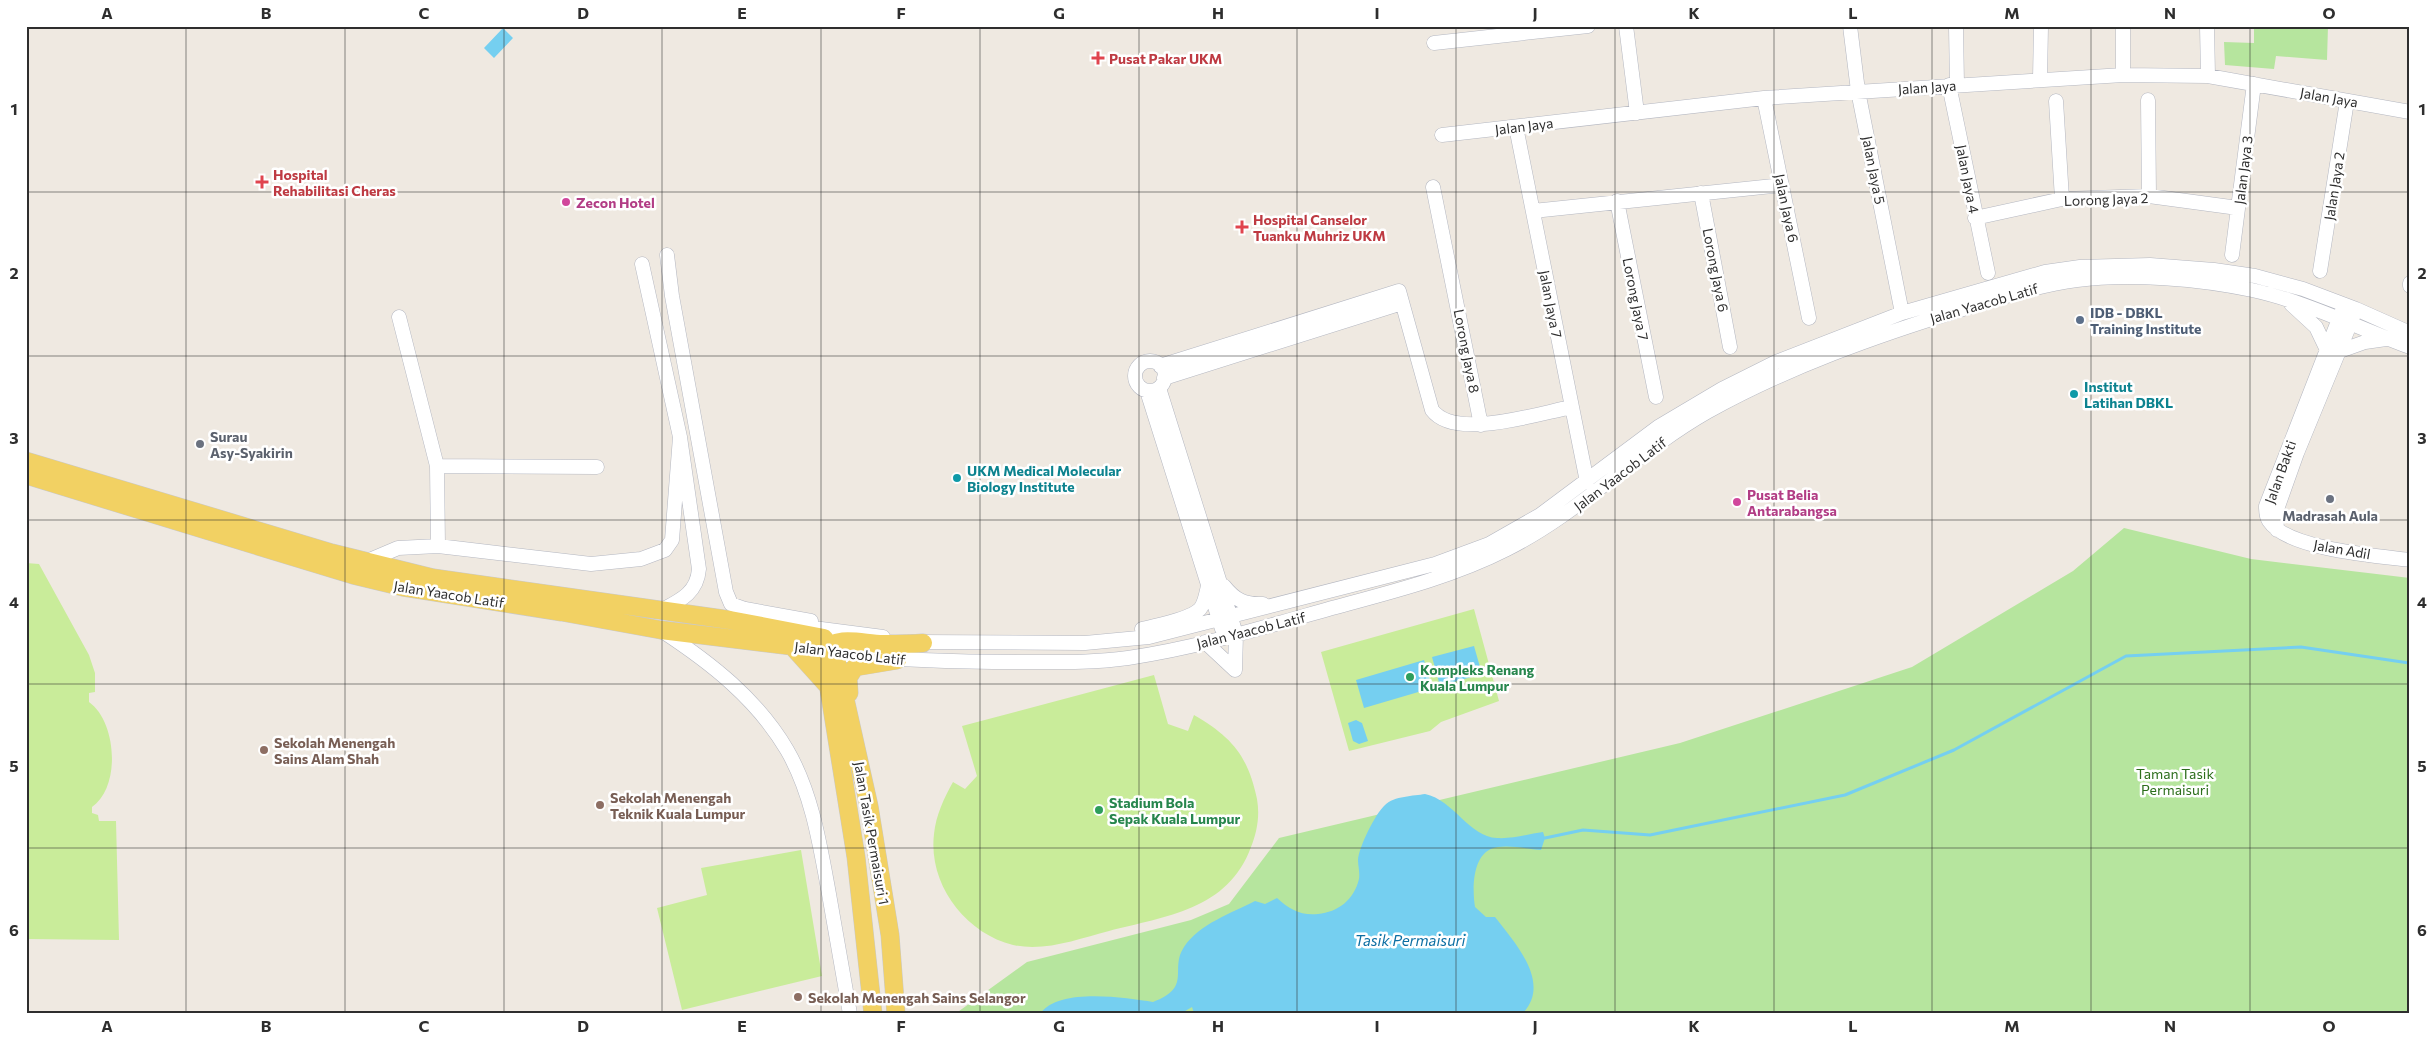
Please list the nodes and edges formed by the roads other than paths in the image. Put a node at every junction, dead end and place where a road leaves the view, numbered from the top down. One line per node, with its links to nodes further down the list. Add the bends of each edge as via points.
1 (1588, 26): 8 (street)
2 (1626, 26): 20 (street)
3 (1850, 26): 14 (street, Jalan Jaya 5)
4 (1956, 26): 13 (street, Jalan Jaya 4)
5 (2040, 26): 11 (street)
6 (2123, 26): 9 (street)
7 (2207, 26): 10 (street)
8 (1434, 43)
9 (2123, 75): 10 (street, Jalan Jaya); 11 (street, Jalan Jaya)
10 (2208, 76): 12 (street, Jalan Jaya)
11 (2040, 79): 13 (street, Jalan Jaya)
12 (2254, 84): 17 (street, Jalan Jaya); 29 (street, Jalan Jaya 3)
13 (1953, 85): 14 (street, Jalan Jaya); 31 (street, Jalan Jaya 4)
14 (1858, 91): 15 (street, Jalan Jaya); 39 (street, Jalan Jaya 5)
15 (1764, 98): 20 (street, Jalan Jaya); 23 (street, Jalan Jaya 6)
16 (2148, 100): 26 (street)
17 (2347, 101): 19 (street, Jalan Jaya); 35 (street, Jalan Jaya 2)
18 (2056, 102): 27 (street)
19 (2410, 112)
20 (1637, 113): 21 (street, Jalan Jaya)
21 (1516, 127): 22 (street, Jalan Jaya); 30 (street, Jalan Jaya 7)
22 (1442, 135)
23 (1782, 185): 25 (street); 41 (street, Jalan Jaya 6)
24 (1434, 187): 50 (street, Lorong Jaya 8)
25 (1701, 193): 28 (street); 45 (street, Lorong Jaya 6)
26 (2150, 196): 27 (street, Lorong Jaya 2); 29 (street, Lorong Jaya 2)
27 (2062, 199): 31 (street, Lorong Jaya 2)
28 (1617, 202): 30 (street); 48 (street, Lorong Jaya 7)
29 (2238, 208): 33 (street, Jalan Jaya 3)
30 (1533, 211): 49 (street, Jalan Jaya 7)
31 (1975, 218): 36 (street, Jalan Jaya 4)
32 (667, 255): 67 (street, via 726,592 731,604)
33 (2232, 255)
34 (642, 264): 51 (street)
35 (2320, 271)
36 (1988, 273)
37 (2282, 297): 42 (street, Jalan Yaacob Latif); 47 (street, via 2316,327); 68 (street, Jalan Yaacob Latif, via 2199,282 2080,279 2043,286 1903,327 1820,358 1706,413 1664,440 1575,507 1506,550 1465,568 1391,592)
38 (2351, 307): 39 (street, Jalan Yaacob Latif, via 2303,289 2254,276 2141,265 2045,272); 42 (street, Jalan Bakti); 43 (street, Jalan Yaacob Latif)
39 (1902, 313): 56 (street, Jalan Yaacob Latif, via 1785,358 1722,389 1658,428)
40 (399, 317): 53 (street)
41 (1809, 318)
42 (2345, 322): 44 (street, Jalan Yaacob Latif); 47 (street, Jalan Bakti)
43 (2410, 333)
44 (2386, 339): 46 (street, Jalan Yaacob Latif); 47 (street)
45 (1730, 347)
46 (2410, 348)
47 (2333, 350): 57 (street, Jalan Bakti, via 2276,512)
48 (1656, 397)
49 (1572, 407): 50 (street); 56 (street, Jalan Jaya 7)
50 (1481, 425): 61 (street, via 1453,424 1432,410 1400,297 1158,381)
51 (680, 437): 58 (street, via 672,540 665,550 641,559 591,564); 63 (street, via 699,569 698,582 683,599)
52 (26, 460): 60 (main road, Jalan Yaacob Latif)
53 (437, 466): 54 (street); 58 (street)
54 (597, 468)
55 (26, 475): 66 (main road, Jalan Yaacob Latif, via 353,576)
56 (1586, 482): 62 (street, Jalan Yaacob Latif, via 1540,515 1489,544 1435,564)
57 (2278, 530): 59 (street, Jalan Adil, via 2298,541 2337,550)
58 (438, 546): 60 (street, via 398,548)
59 (2410, 560)
60 (365, 562): 63 (main road, Jalan Yaacob Latif, via 433,578)
61 (1214, 582): 62 (street, via 1246,604); 64 (street); 70 (street, via 1199,610 1188,616)
62 (1279, 604): 64 (street, Jalan Yaacob Latif)
63 (660, 610): 65 (main road, Jalan Yaacob Latif)
64 (1225, 619): 68 (street); 70 (street, Jalan Yaacob Latif, via 1149,637)
65 (730, 620): 67 (street, Jalan Yaacob Latif); 73 (main road, via 815,635 824,638)
66 (661, 630): 72 (main road, Jalan Yaacob Latif); 79 (street, via 696,653 739,689 766,719 787,750 812,811)
67 (851, 631): 71 (street, Jalan Yaacob Latif)
68 (1230, 635): 69 (street, Jalan Yaacob Latif); 69 (street, via 1235,670)
69 (1205, 642): 74 (street, Jalan Yaacob Latif, via 1153,654 1098,661)
70 (1085, 643): 71 (street, Jalan Yaacob Latif)
71 (923, 644): 73 (main road, via 845,641)
72 (792, 646): 73 (main road, Jalan Yaacob Latif); 75 (main road)
73 (829, 650): 74 (street, Jalan Yaacob Latif); 75 (main road, Jalan Tasik Permaisuri 1); 76 (main road, Jalan Tasik Permaisuri 1)
74 (897, 660): 76 (main road, via 866,664 851,670 848,678)
75 (828, 686): 78 (main road, Jalan Tasik Permaisuri 1)
76 (854, 730): 77 (main road, Jalan Tasik Permaisuri 1)
77 (877, 852): 78 (main road); 81 (main road, Jalan Tasik Permaisuri 1, via 890,935)
78 (856, 857): 80 (main road, Jalan Tasik Permaisuri 1)
79 (850, 1014)
80 (872, 1014)
81 (896, 1014)

